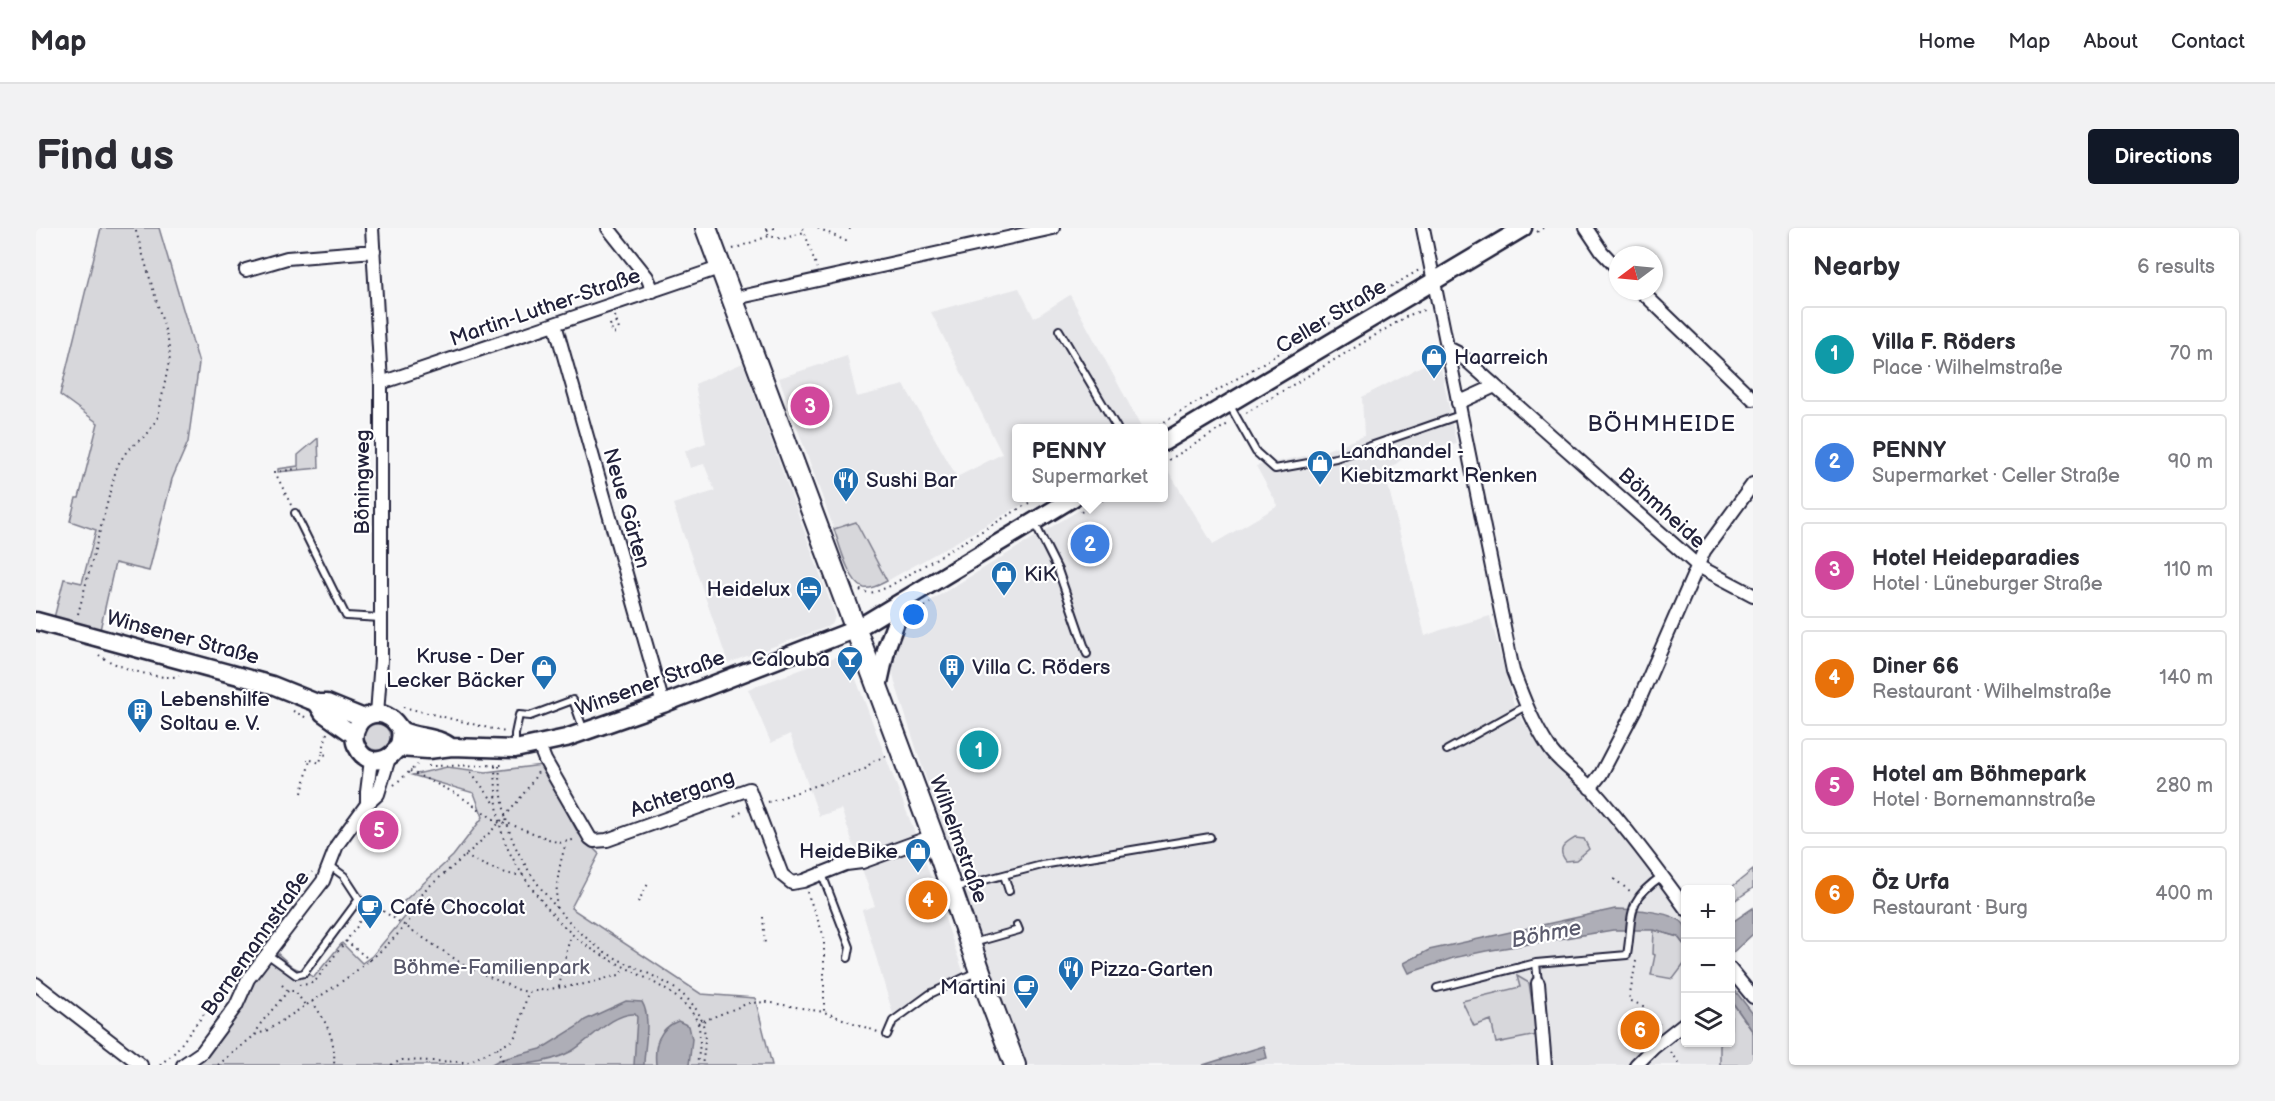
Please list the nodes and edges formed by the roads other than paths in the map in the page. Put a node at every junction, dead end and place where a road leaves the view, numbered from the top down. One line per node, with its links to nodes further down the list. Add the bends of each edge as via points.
1 (372, 228): 8 (street, Böningweg)
2 (608, 228): 13 (street, via 647,277)
3 (706, 228): 10 (main road, Wilhelmstraße)
4 (1053, 228): 15 (street)
5 (1423, 228): 12 (street)
6 (1522, 228): 12 (main road, Celler Straße)
7 (1586, 228): 9 (street)
8 (374, 251): 11 (street, via 286,258); 19 (street, Böningweg)
9 (1609, 259)
10 (722, 267): 13 (street, Martin-Luther-Straße); 15 (main road, Wilhelmstraße)
11 (246, 270)
12 (1434, 280): 18 (street); 22 (main road, Celler Straße)
13 (652, 291): 16 (street, Martin-Luther-Straße)
14 (1650, 300): 21 (street)
15 (734, 301): 35 (main road, Wilhelmstraße)
16 (555, 324): 19 (street, Martin-Luther-Straße); 39 (street, Neue Gärten)
17 (1059, 330): 24 (lane)
18 (1448, 348): 20 (street, Böhmheide); 23 (street)
19 (381, 383): 33 (street, Böningweg)
20 (1496, 386): 23 (street); 30 (street, Böhmheide)
21 (1753, 399)
22 (1228, 404): 23 (lane, via 1256,452 1275,469 1336,458); 25 (main road, Celler Straße)
23 (1459, 409): 40 (street, via 1513,671)
24 (1114, 424)
25 (1168, 440)
26 (1753, 484): 30 (street, via 1704,551)
27 (1066, 502): 29 (main road)
28 (295, 513): 33 (lane, via 346,616)
29 (1034, 522): 32 (main road); 36 (lane, via 1058,570)
30 (1698, 566): 31 (street); 51 (street, Böhmheide, via 1636,707)
31 (1753, 595)
32 (903, 603): 35 (main road); 37 (main road, via 887,646)
33 (381, 618): 41 (street, Böningweg)
34 (36, 621): 38 (main road, Winsener Straße, via 272,685)
35 (856, 629): 37 (main road, Wilhelmstraße); 39 (main road, Winsener Straße)
36 (1087, 654)
37 (878, 687): 53 (main road, Wilhelmstraße)
38 (316, 703): 41 (main road, Winsener Straße); 44 (main road, Winsener Straße, via 323,713)
39 (663, 704): 43 (main road, Winsener Straße)
40 (1526, 706): 47 (lane); 51 (street, via 1552,752)
41 (370, 716): 42 (main road, Winsener Straße, via 391,718); 44 (main road)
42 (400, 730): 46 (main road, Winsener Straße, via 443,740); 48 (main road, via 401,742)
43 (585, 731): 45 (main road, Winsener Straße); 49 (lane, via 573,700 530,716 519,715)
44 (354, 735): 50 (main road, Winsener Straße, via 357,747)
45 (539, 745): 49 (main road, Winsener Straße); 56 (street, Achtergang, via 594,841 607,840 749,789 785,879 796,883)
46 (452, 747): 48 (main road, Winsener Straße); 49 (main road, Winsener Straße)
47 (1448, 750)
48 (394, 753): 50 (main road, Winsener Straße); 52 (street, Bornemannstraße, via 378,795)
49 (515, 757)
50 (371, 760): 52 (street)
51 (1590, 788): 58 (street)
52 (367, 804): 55 (street, Bornemannstraße, via 337,844)
53 (933, 836): 56 (street, Achtergang); 59 (main road, Wilhelmstraße)
54 (1210, 837): 57 (lane)
55 (328, 865): 64 (street, Bornemannstraße, via 323,881); 64 (lane, via 344,876 359,899 304,973 296,975)
56 (822, 874): 65 (lane, via 850,947)
57 (1004, 875): 59 (lane); 60 (lane)
58 (1662, 876): 61 (street); 66 (lane, via 1637,896 1627,955)
59 (951, 888): 63 (main road, Wilhelmstraße)
60 (1009, 891)
61 (1681, 902)
62 (1017, 925): 63 (lane, via 1019,930)
63 (970, 944): 67 (main road, Wilhelmstraße)
64 (267, 954): 76 (street, Bornemannstraße, via 202,1052)
65 (848, 958)
66 (1536, 963): 69 (lane); 71 (lane)
67 (980, 970): 74 (lane, via 930,994 893,1021); 77 (main road, Wilhelmstraße)
68 (1735, 974): 72 (street)
69 (1538, 983): 78 (street)
70 (36, 984): 75 (street)
71 (1437, 988)
72 (1753, 997)
73 (1681, 1025): 79 (street)
74 (887, 1035)
75 (141, 1065)
76 (183, 1065)
77 (1015, 1065)
78 (1545, 1065)
79 (1636, 1065)

